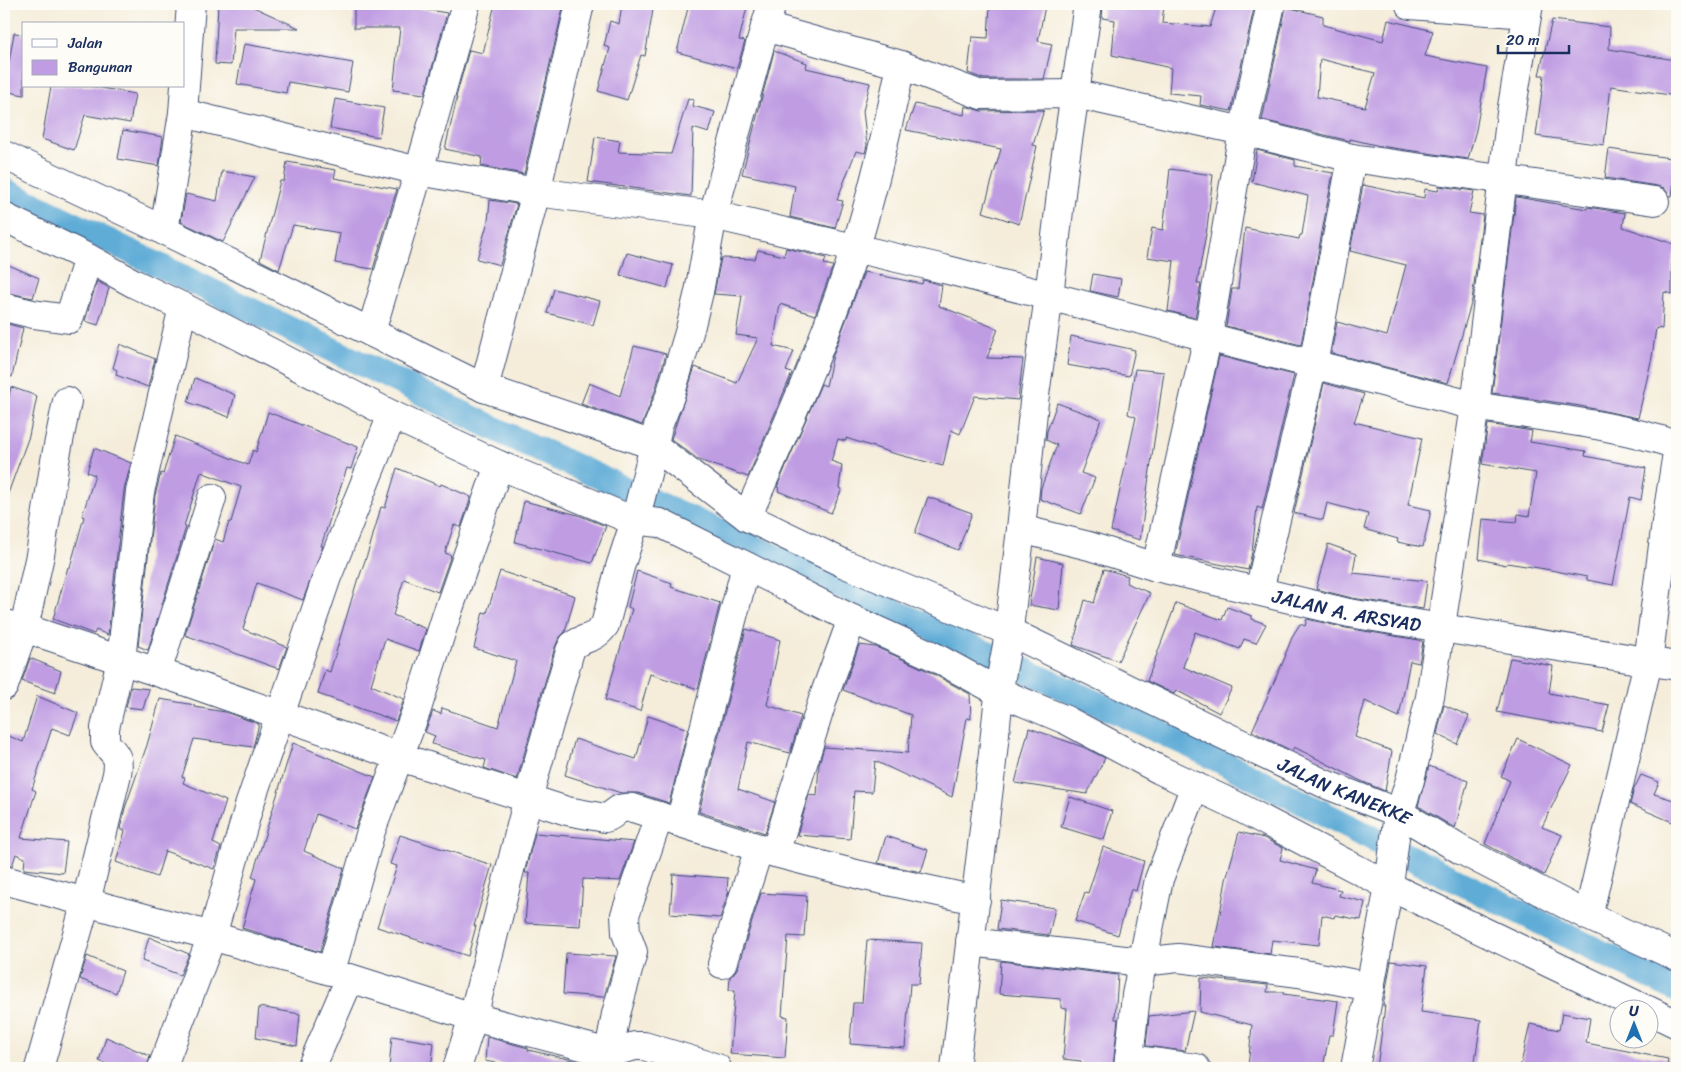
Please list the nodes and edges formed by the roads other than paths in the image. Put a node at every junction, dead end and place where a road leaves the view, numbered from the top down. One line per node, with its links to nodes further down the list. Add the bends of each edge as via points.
1 (191, 4): 11 (street)
2 (466, 4): 15 (street)
3 (580, 4): 17 (street)
4 (1088, 4): 10 (street)
5 (1272, 4): 12 (street)
6 (1410, 5): 7 (street)
7 (1528, 9): 16 (street)
8 (769, 16): 9 (street); 19 (street)
9 (901, 65): 10 (street, via 981,95); 22 (street)
10 (1076, 94): 12 (street); 24 (street)
11 (184, 113): 15 (street); 21 (street)
12 (1243, 131): 14 (street); 28 (street)
13 (4, 155): 21 (street, JALAN KANEKKE)
14 (1352, 158): 16 (street); 29 (street)
15 (419, 171): 17 (street); 27 (street)
16 (1504, 179): 18 (street); 32 (street)
17 (536, 192): 19 (street); 30 (street)
18 (1655, 202)
19 (713, 215): 22 (street); 35 (street, via 690,329)
20 (4, 217): 23 (street)
21 (164, 231): 27 (street, JALAN KANEKKE)
22 (855, 249): 24 (street); 40 (street, via 799,399)
23 (88, 258): 25 (street, via 68,320); 26 (street)
24 (1049, 296): 28 (street); 41 (street)
25 (4, 307)
26 (183, 307): 33 (street); 49 (street, via 140,492)
27 (371, 332): 30 (street, JALAN KANEKKE)
28 (1208, 336): 29 (street); 43 (street)
29 (1313, 364): 32 (street); 44 (street)
30 (484, 388): 35 (street, JALAN KANEKKE)
31 (67, 401): 46 (street, via 40,555)
32 (1475, 406): 34 (street, via 1636,432); 47 (street)
33 (392, 415): 37 (street); 55 (street, via 327,577)
34 (1677, 444)
35 (652, 452): 39 (street); 40 (street, JALAN KANEKKE)
36 (1677, 453): 50 (street)
37 (499, 466): 39 (street); 56 (street)
38 (212, 498): 52 (street)
39 (635, 516): 42 (street, via 660,523); 58 (street, via 605,624 600,632 573,645 570,651)
40 (747, 517): 48 (street, JALAN KANEKKE)
41 (1021, 529): 43 (street, JALAN A. ARSYAD); 48 (street)
42 (746, 566): 45 (street); 60 (street)
43 (1156, 567): 44 (street, JALAN A. ARSYAD)
44 (1259, 591): 47 (street, JALAN A. ARSYAD, via 1350,614)
45 (852, 619): 53 (street); 61 (street)
46 (14, 626): 49 (street); 54 (street)
47 (1440, 628): 50 (street, JALAN A. ARSYAD); 59 (street, via 1430,697)
48 (1007, 638): 53 (street); 59 (street, JALAN KANEKKE)
49 (121, 660): 52 (street); 65 (street, via 105,728 107,745 117,757 118,766)
50 (1648, 662): 51 (street, JALAN A. ARSYAD); 66 (street)
51 (1677, 666)
52 (157, 672): 55 (street)
53 (1000, 684): 57 (street); 64 (street)
54 (4, 686)
55 (281, 714): 56 (street); 67 (street, via 249,806)
56 (400, 757): 58 (street); 72 (street, via 371,831)
57 (1195, 786): 62 (street, via 1336,857); 70 (street, via 1159,879)
58 (528, 798): 60 (street, via 588,816 609,817 624,807); 76 (street)
59 (1398, 817): 62 (street); 66 (street, JALAN KANEKKE)
60 (670, 819): 61 (street); 78 (street, via 625,915 626,933 633,952 616,1014)
61 (767, 850): 64 (street, via 860,875); 71 (street)
62 (1390, 878): 73 (street); 74 (street)
63 (4, 880): 65 (street)
64 (976, 900): 68 (street)
65 (86, 902): 67 (street); 80 (street)
66 (1588, 916): 69 (street, JALAN KANEKKE)
67 (212, 936): 72 (street); 81 (street)
68 (970, 942): 70 (street); 85 (street)
69 (1677, 957)
70 (1142, 962): 73 (street, via 1178,958 1299,973); 79 (street)
71 (722, 964)
72 (341, 975): 76 (street); 82 (street)
73 (1371, 987): 87 (street)
74 (1628, 1000)
75 (1658, 1015): 77 (street)
76 (473, 1017): 78 (street); 83 (street)
77 (1677, 1024)
78 (608, 1060): 84 (street, via 635,1046 644,1046)
79 (1128, 1064): 86 (street)
80 (39, 1068)
81 (162, 1068)
82 (311, 1068)
83 (457, 1068)
84 (717, 1068)
85 (955, 1068)
86 (1196, 1068)
87 (1355, 1068)

